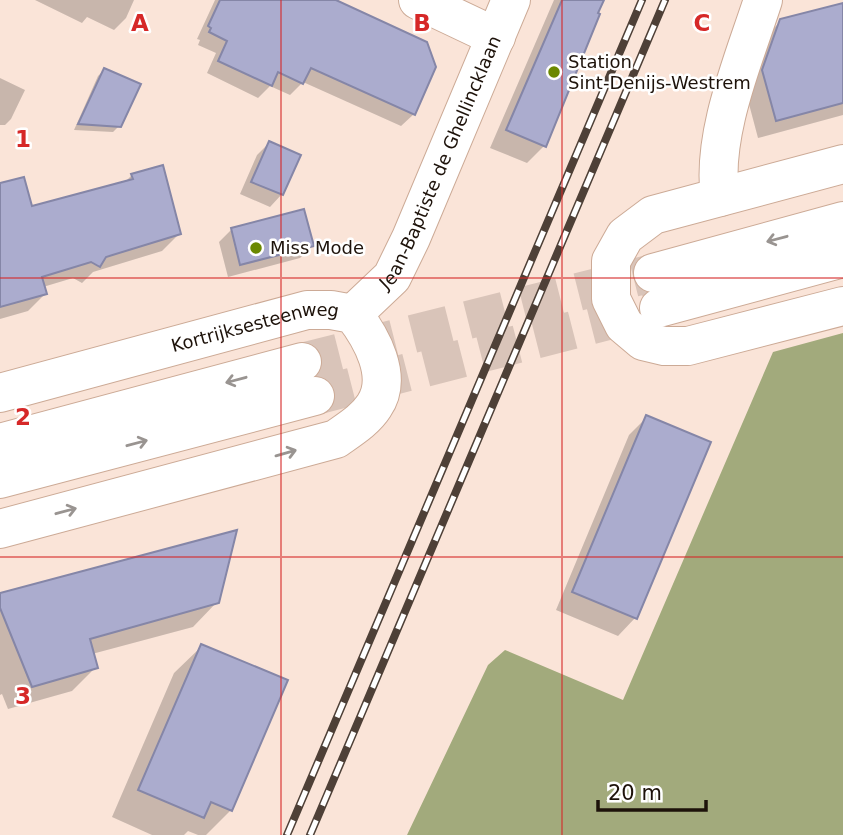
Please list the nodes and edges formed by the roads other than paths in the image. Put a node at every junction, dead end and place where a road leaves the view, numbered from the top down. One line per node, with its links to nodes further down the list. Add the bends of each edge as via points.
1 (418, 0): 4 (street)
2 (512, 0): 4 (street, Jean-Baptiste de Ghellincklaan)
3 (762, 0): 6 (street, via 727,113)
4 (496, 37): 10 (street, Jean-Baptiste de Ghellincklaan, via 391,277)
5 (843, 164): 6 (street)
6 (720, 197): 9 (street, via 653,215 625,236 611,261 611,299 624,324 643,341 688,346)
7 (843, 221): 8 (street, one-way to 8, via 656,290)
8 (843, 258)
9 (843, 306)
10 (353, 314): 11 (street, Kortrijksesteenweg, via 307,310); 14 (street, Kortrijksesteenweg, one-way to 10, via 336,439 363,420 376,404 381,386 379,360)
11 (0, 393)
12 (0, 443): 13 (street, one-way to 12, via 309,379)
13 (0, 479)
14 (0, 529)

